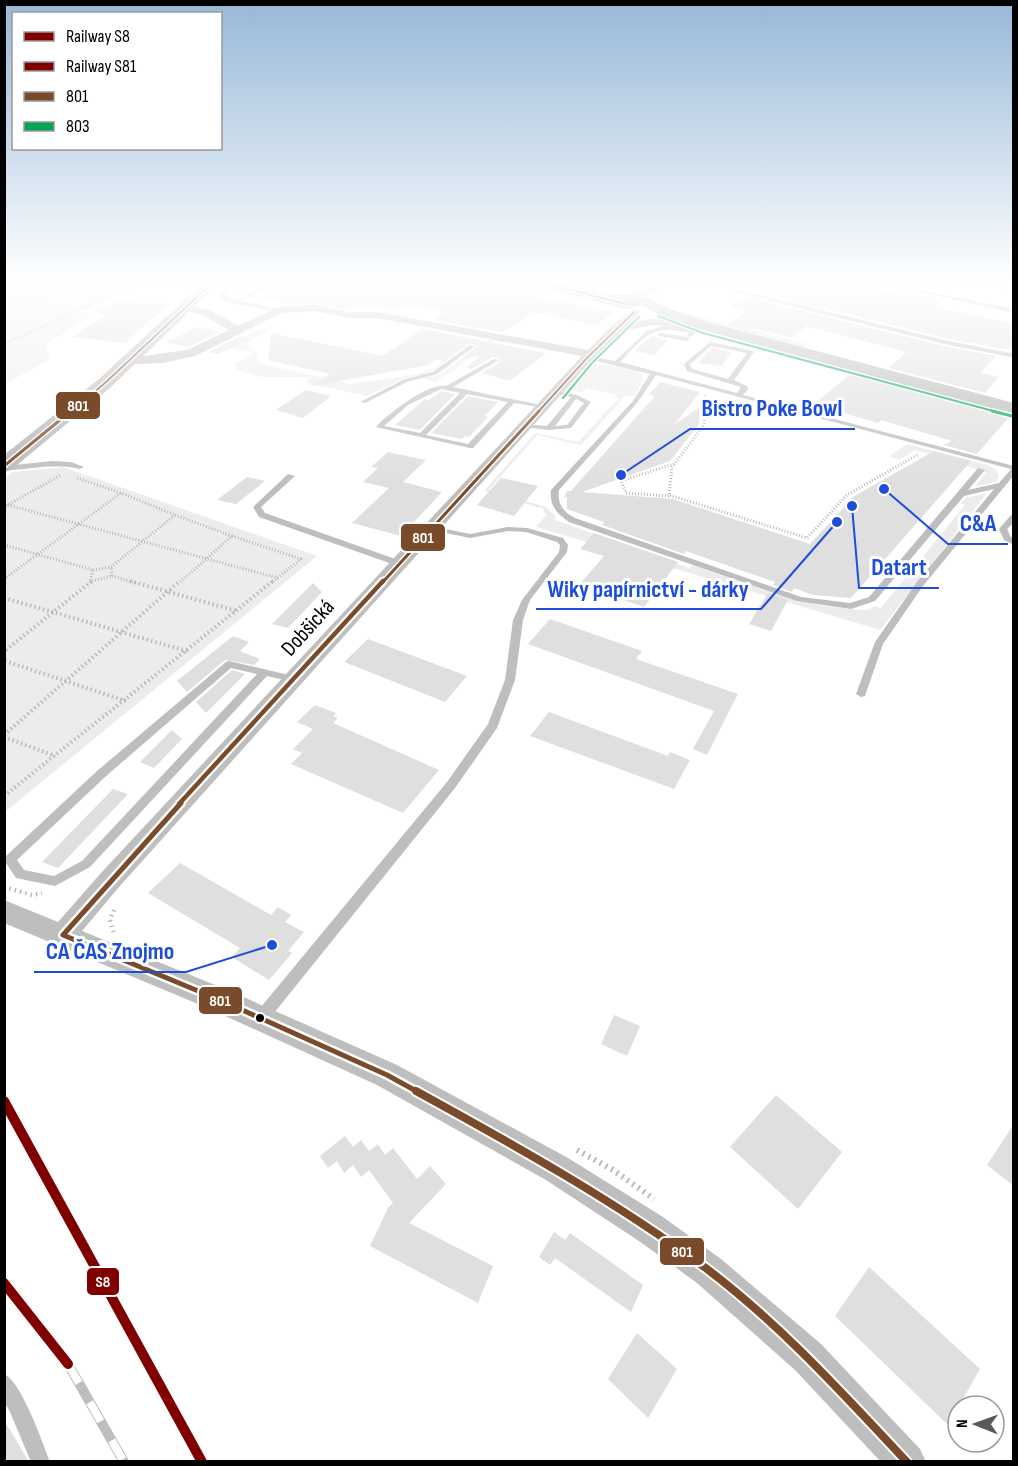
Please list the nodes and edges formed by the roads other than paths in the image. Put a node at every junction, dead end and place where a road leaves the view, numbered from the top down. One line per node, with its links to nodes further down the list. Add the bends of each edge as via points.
1 (143, 348): 14 (main road)
2 (201, 348): 14 (street, via 162,359)
3 (469, 348): 23 (lane, via 435,373 405,381)
4 (549, 348): 12 (street)
5 (596, 348): 12 (street, Dobšická)
6 (631, 348): 15 (lane)
7 (705, 348): 17 (lane, via 687,364 689,369)
8 (733, 348): 17 (lane, via 751,352)
9 (759, 348): 24 (main road)
10 (977, 348): 11 (lane, via 1011,355)
11 (1014, 352)
12 (588, 356): 15 (lane); 21 (street, Dobšická)
13 (496, 360): 18 (lane)
14 (129, 362): 29 (main road)
15 (616, 363): 16 (lane)
16 (654, 373): 20 (lane); 35 (lane, via 635,402 555,490 555,503 566,517 789,595 851,606 872,599)
17 (730, 381): 20 (lane, via 744,386)
18 (447, 388): 19 (lane); 28 (lane, via 418,396 379,427)
19 (466, 391): 22 (lane); 28 (lane)
20 (738, 395): 31 (lane)
21 (564, 398): 22 (lane); 25 (street, Dobšická); 26 (lane); 26 (lane, via 588,402 593,407 579,425); 27 (lane)
22 (513, 400): 28 (lane, via 470,446)
23 (363, 402)
24 (1014, 409)
25 (525, 426): 27 (lane); 37 (street, Dobšická)
26 (558, 428): 27 (lane)
27 (549, 429)
28 (421, 436)
29 (4, 467): 30 (lane, via 59,463)
30 (80, 467)
31 (1014, 469): 34 (lane)
32 (981, 470): 35 (lane)
33 (291, 476): 39 (lane, via 257,507 262,515)
34 (1002, 485): 35 (lane); 42 (lane, via 920,584 878,644)
35 (960, 494)
36 (1014, 517): 38 (lane, via 1003,529)
37 (430, 527): 39 (street, Dobšická); 45 (lane, via 470,536 527,530 560,540 563,552 526,600 518,620 510,680 493,725 451,785)
38 (1014, 543)
39 (398, 563): 41 (street, Dobšická)
40 (263, 674): 40 (lane, via 229,664 10,859 20,874 55,881 86,864); 41 (lane)
41 (293, 679): 44 (street, Dobšická)
42 (861, 694)
43 (4, 910): 44 (street)
44 (63, 935): 45 (street)
45 (261, 1019): 48 (street, via 453,1109 651,1229 709,1271 807,1357)
46 (4, 1383): 47 (lane)
47 (41, 1461)
48 (907, 1461)

